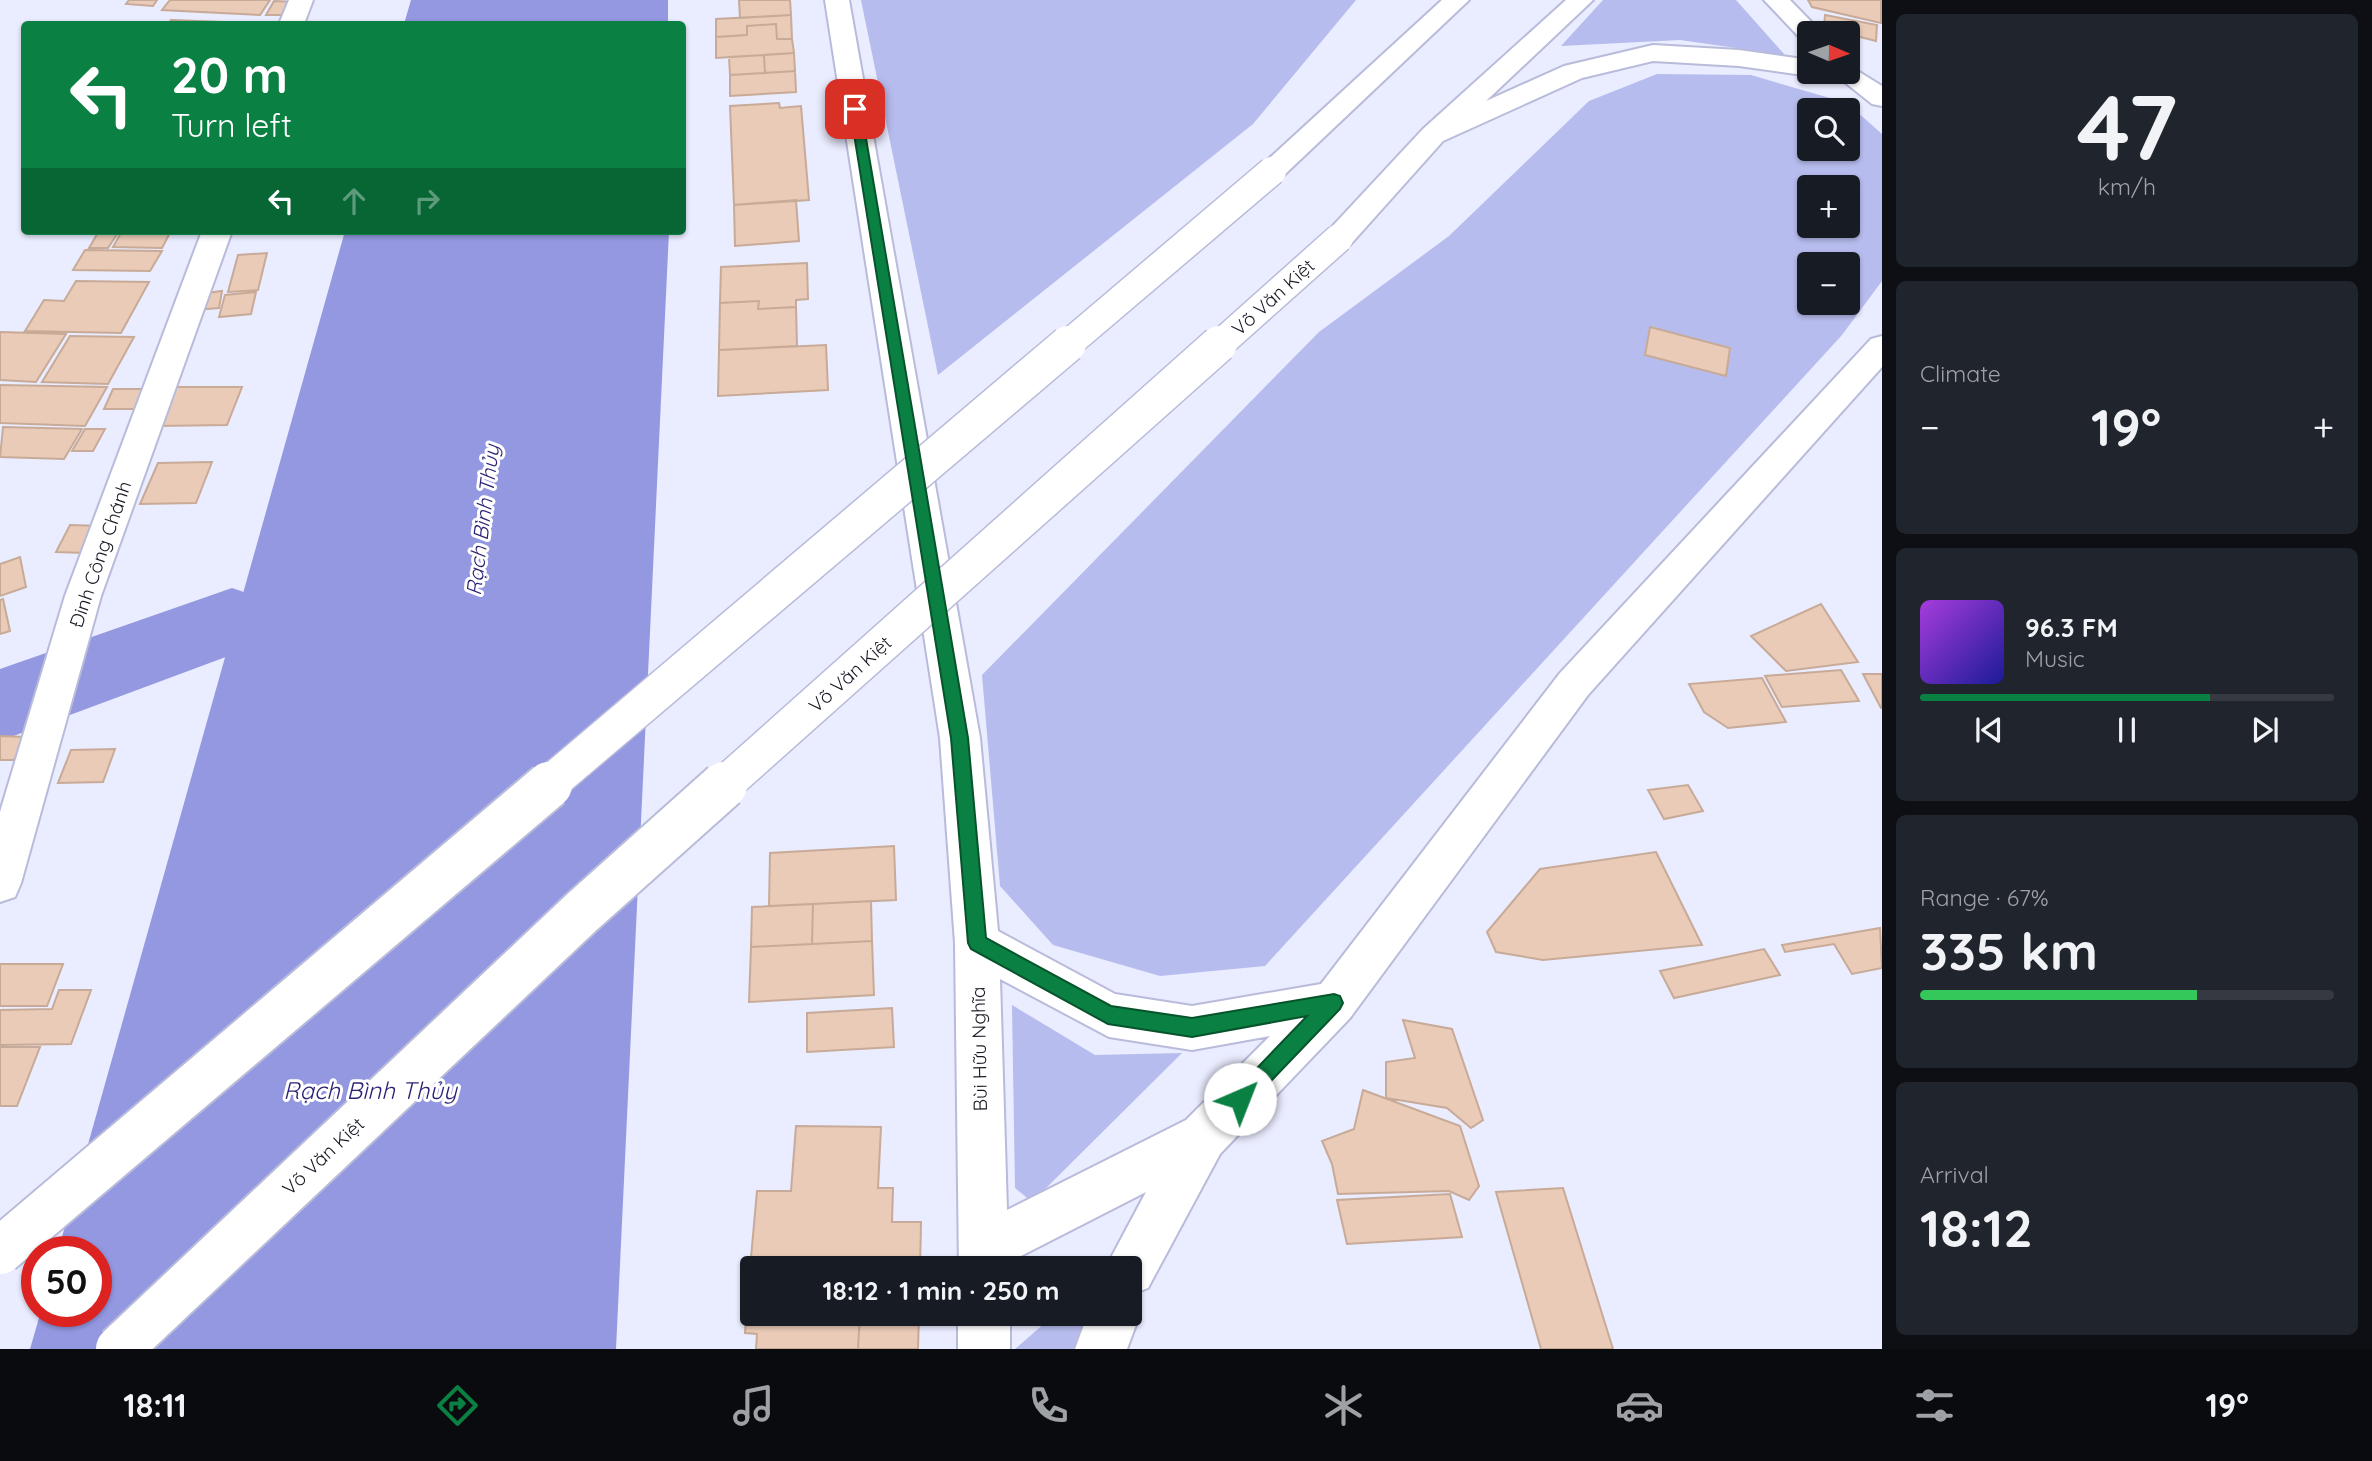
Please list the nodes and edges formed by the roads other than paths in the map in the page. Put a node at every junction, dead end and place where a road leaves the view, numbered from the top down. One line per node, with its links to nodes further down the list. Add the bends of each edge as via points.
1 (301, 0): 6 (main road)
2 (837, 0): 15 (main road, Bùi Hữu Nghĩa, via 960,738)
3 (1457, 0): 18 (main road, bridge, via 1272,171)
4 (1581, 0): 11 (main road, Võ Văn Kiệt)
5 (1776, 0): 7 (main road)
6 (293, 21)
7 (1797, 21)
8 (1797, 66): 11 (main road, via 1653,53 1573,72)
9 (1860, 83): 10 (main road)
10 (1882, 98)
11 (1433, 135): 24 (main road, Võ Văn Kiệt, bridge, via 1339,238 582,912)
12 (215, 235): 14 (main road, Đinh Công Chánh, via 83,596)
13 (1882, 346): 16 (main road, via 1574,684)
14 (2, 876)
15 (977, 943): 16 (main road, via 1108,1015 1192,1028); 19 (main road, Bùi Hữu Nghĩa)
16 (1334, 1003): 17 (main road)
17 (1203, 1137): 20 (main road); 21 (main road)
18 (0, 1251)
19 (984, 1256)
20 (989, 1256)
21 (1138, 1256)
22 (984, 1326): 25 (main road)
23 (1110, 1326): 26 (main road)
24 (119, 1349)
25 (984, 1349)
26 (1101, 1349)

